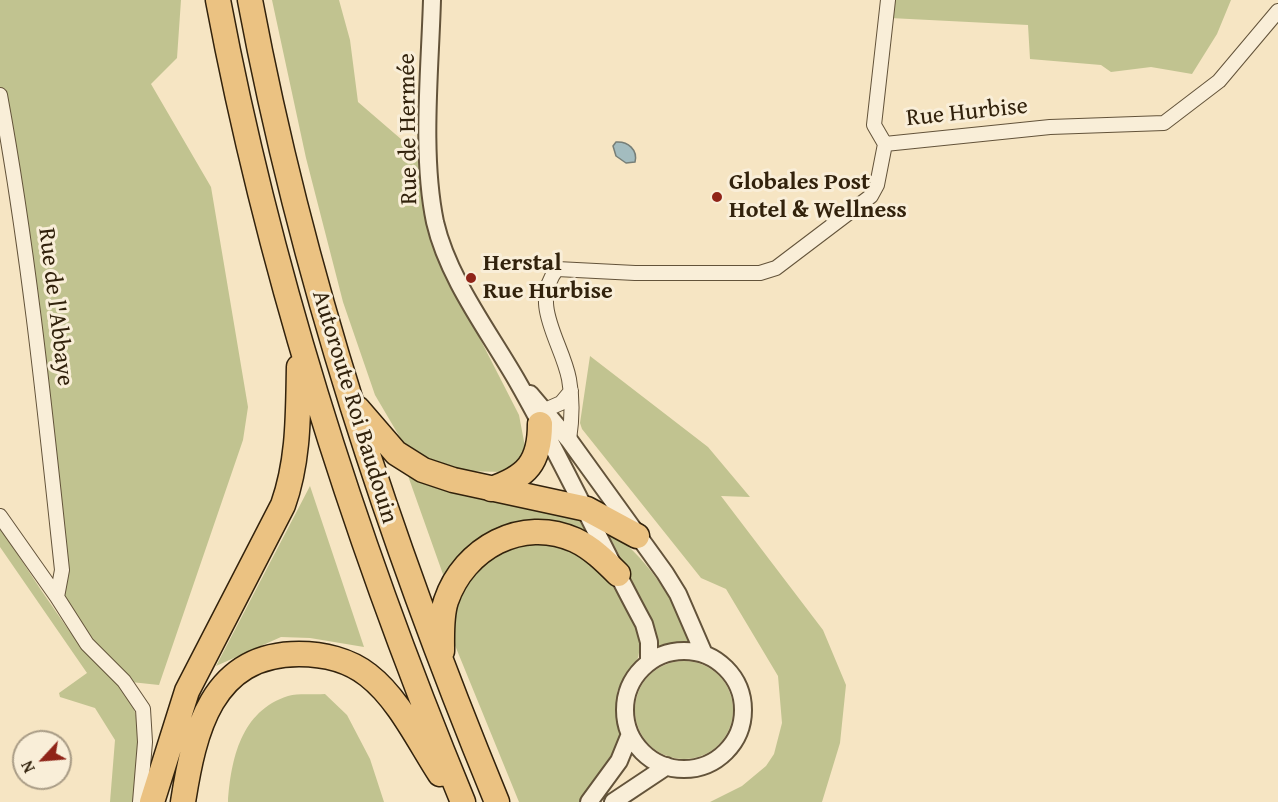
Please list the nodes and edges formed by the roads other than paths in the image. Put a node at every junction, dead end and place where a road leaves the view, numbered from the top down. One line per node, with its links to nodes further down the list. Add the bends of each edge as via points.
1 (218, 0): 8 (highway, Autoroute Roi Baudouin, via 267,220)
2 (250, 0): 10 (highway, Autoroute Roi Baudouin, via 292,199)
3 (432, 0): 11 (street, Rue de Hermée, via 429,186 436,225 468,298)
4 (888, 0): 7 (street, via 874,125)
5 (1278, 11): 7 (street, Rue Hurbise, via 1219,81 1164,123 1050,127)
6 (0, 95): 18 (street, Rue de l'Abbaye, via 38,342 62,570)
7 (885, 144): 9 (street, Rue Hurbise, via 872,196 776,268 759,273 556,269 545,294 547,315)
8 (300, 346): 23 (highway, via 298,427 291,481 283,505 187,691); 32 (highway, Autoroute Roi Baudouin, via 357,527)
9 (571, 391): 11 (street); 12 (street, Rue Hurbise)
10 (348, 396): 13 (highway, via 386,442 409,462 440,476); 21 (highway, Autoroute Roi Baudouin)
11 (542, 417): 12 (street, Rue de Hermée); 13 (highway, via 540,443 531,465 516,479); 14 (street, Rue de Hermée)
12 (569, 440): 16 (street, Rue de Hermée)
13 (491, 489): 14 (highway)
14 (587, 509): 16 (highway); 17 (street, Rue de Hermée)
15 (0, 516): 18 (street)
16 (637, 536): 19 (street, Rue de Hermée, via 678,594)
17 (618, 574): 20 (street, Rue de Hermée, via 648,633); 21 (highway, via 588,547 558,534 524,532 487,546 464,567 445,602)
18 (57, 597): 26 (street, via 87,644 124,681 143,709 145,742)
19 (704, 654): 20 (street, via 675,651); 24 (street, via 724,666 737,684 743,706 740,729 729,748 711,762 689,769)
20 (648, 662): 22 (street, via 637,673 627,695 625,719)
21 (441, 663): 33 (highway, Autoroute Roi Baudouin)
22 (630, 734): 24 (street, via 639,748); 34 (street, via 619,761)
23 (168, 748): 27 (highway); 28 (highway, via 168,779)
24 (667, 766): 35 (street)
25 (189, 767): 29 (highway); 30 (highway); 31 (highway, via 209,705 231,678 280,656 318,656 348,664 368,674 383,688)
26 (140, 802)
27 (152, 802)
28 (162, 802)
29 (183, 802)
30 (191, 802)
31 (457, 802)
32 (463, 802)
33 (497, 802)
34 (589, 802)
35 (613, 802)

